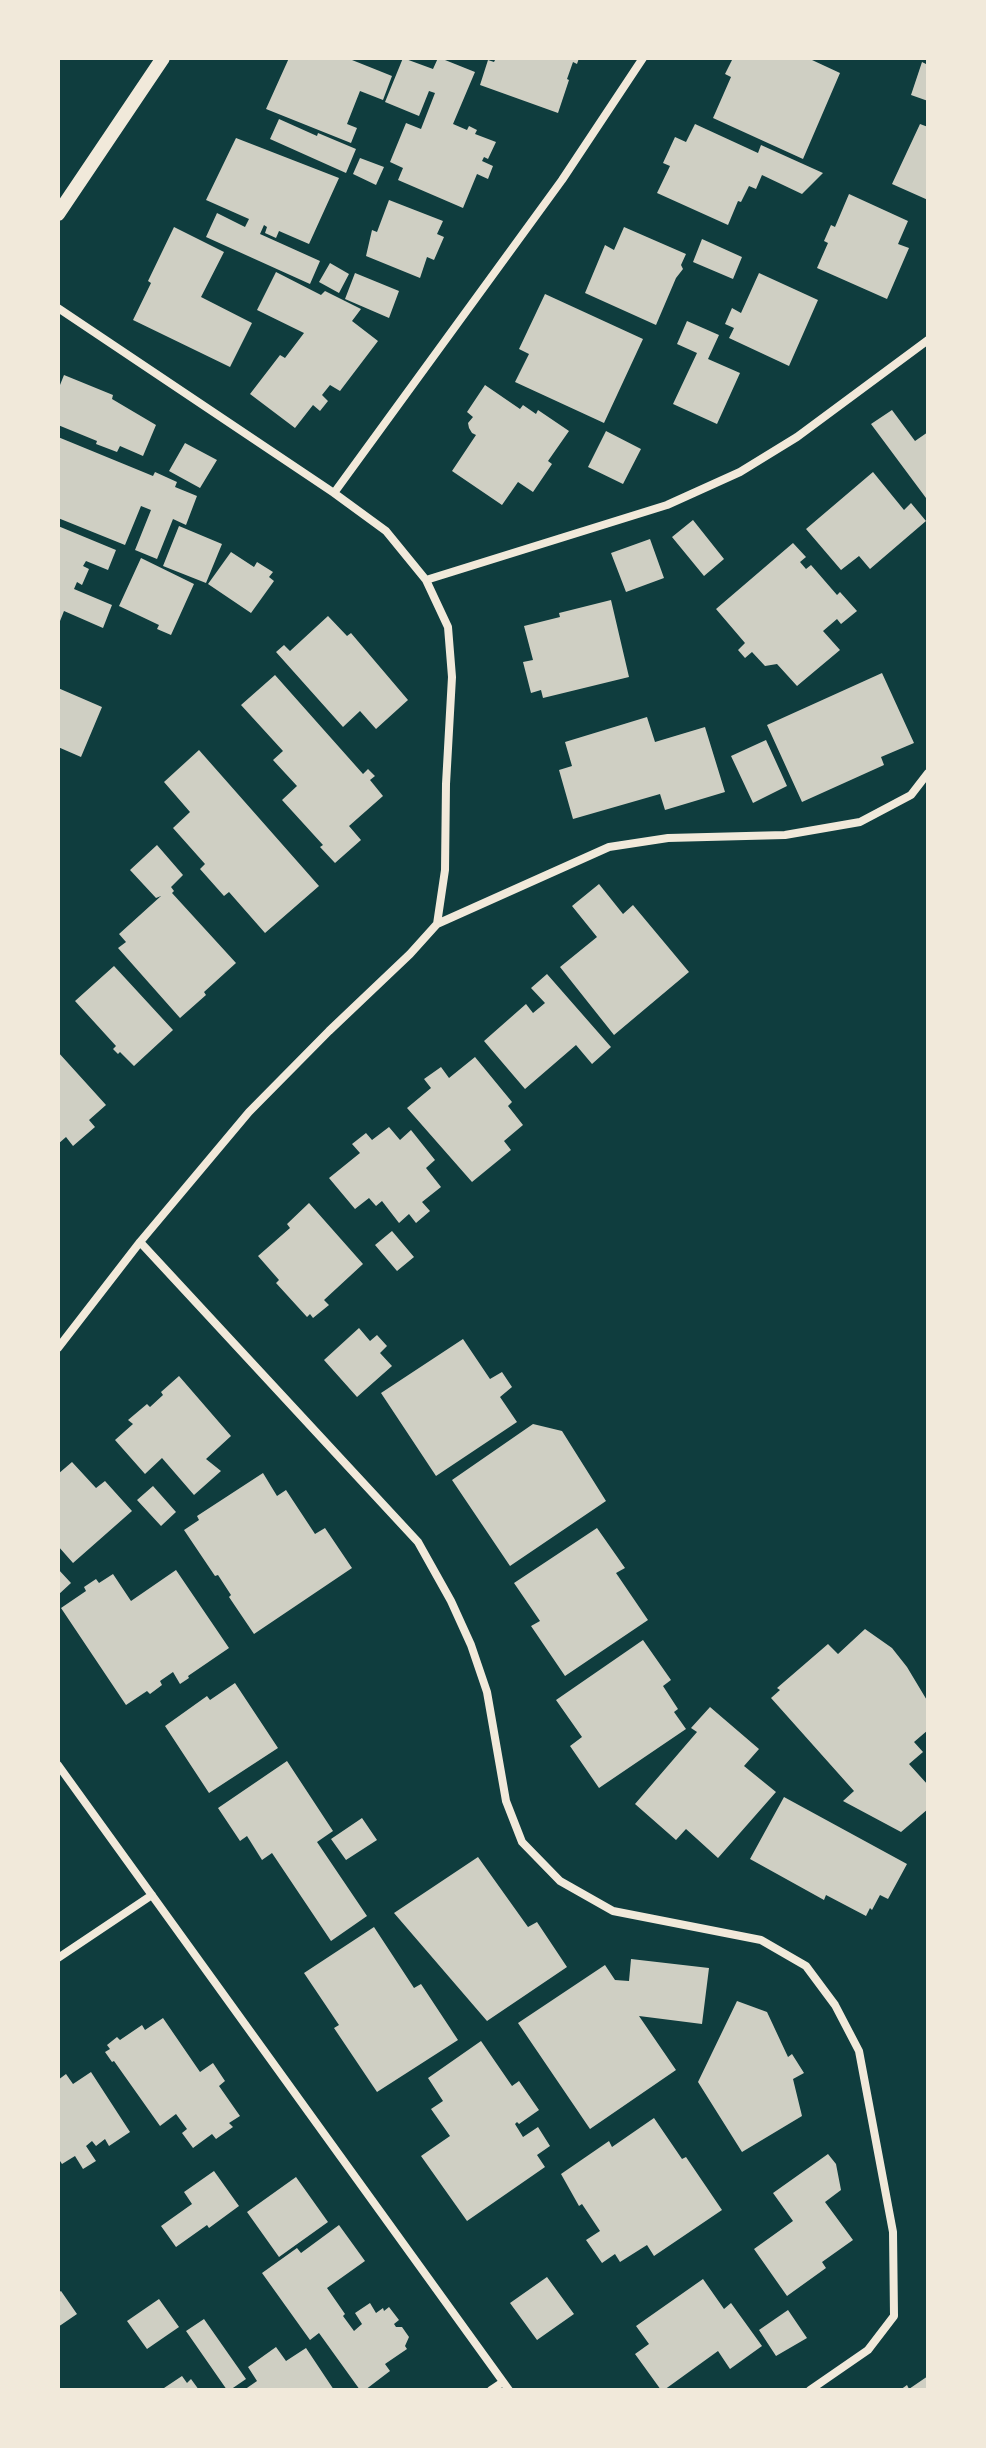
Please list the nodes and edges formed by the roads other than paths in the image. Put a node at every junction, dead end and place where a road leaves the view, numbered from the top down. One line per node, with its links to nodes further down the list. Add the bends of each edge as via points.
1 (163, 58): 3 (street)
2 (643, 58): 6 (street, via 562,180)
3 (58, 214)
4 (58, 308): 6 (street)
5 (928, 340): 7 (street, via 797,437 740,472 667,505)
6 (334, 493): 7 (street, via 386,531)
7 (426, 580): 9 (street, via 448,627 452,677 445,870)
8 (928, 773): 9 (street, via 911,795 860,822 785,835 668,838 609,847)
9 (437, 924): 10 (street, via 249,1112)
10 (140, 1242): 11 (street); 17 (street, via 418,1542 471,1645 487,1692 506,1801 522,1842 560,1881 613,1911 761,1940 806,1966 835,2005 859,2051 893,2232 894,2316 868,2350)
11 (58, 1348)
12 (58, 1765): 13 (street)
13 (152, 1895): 14 (street); 15 (street)
14 (58, 1958)
15 (506, 2386): 16 (street)
16 (491, 2390)
17 (810, 2390)

